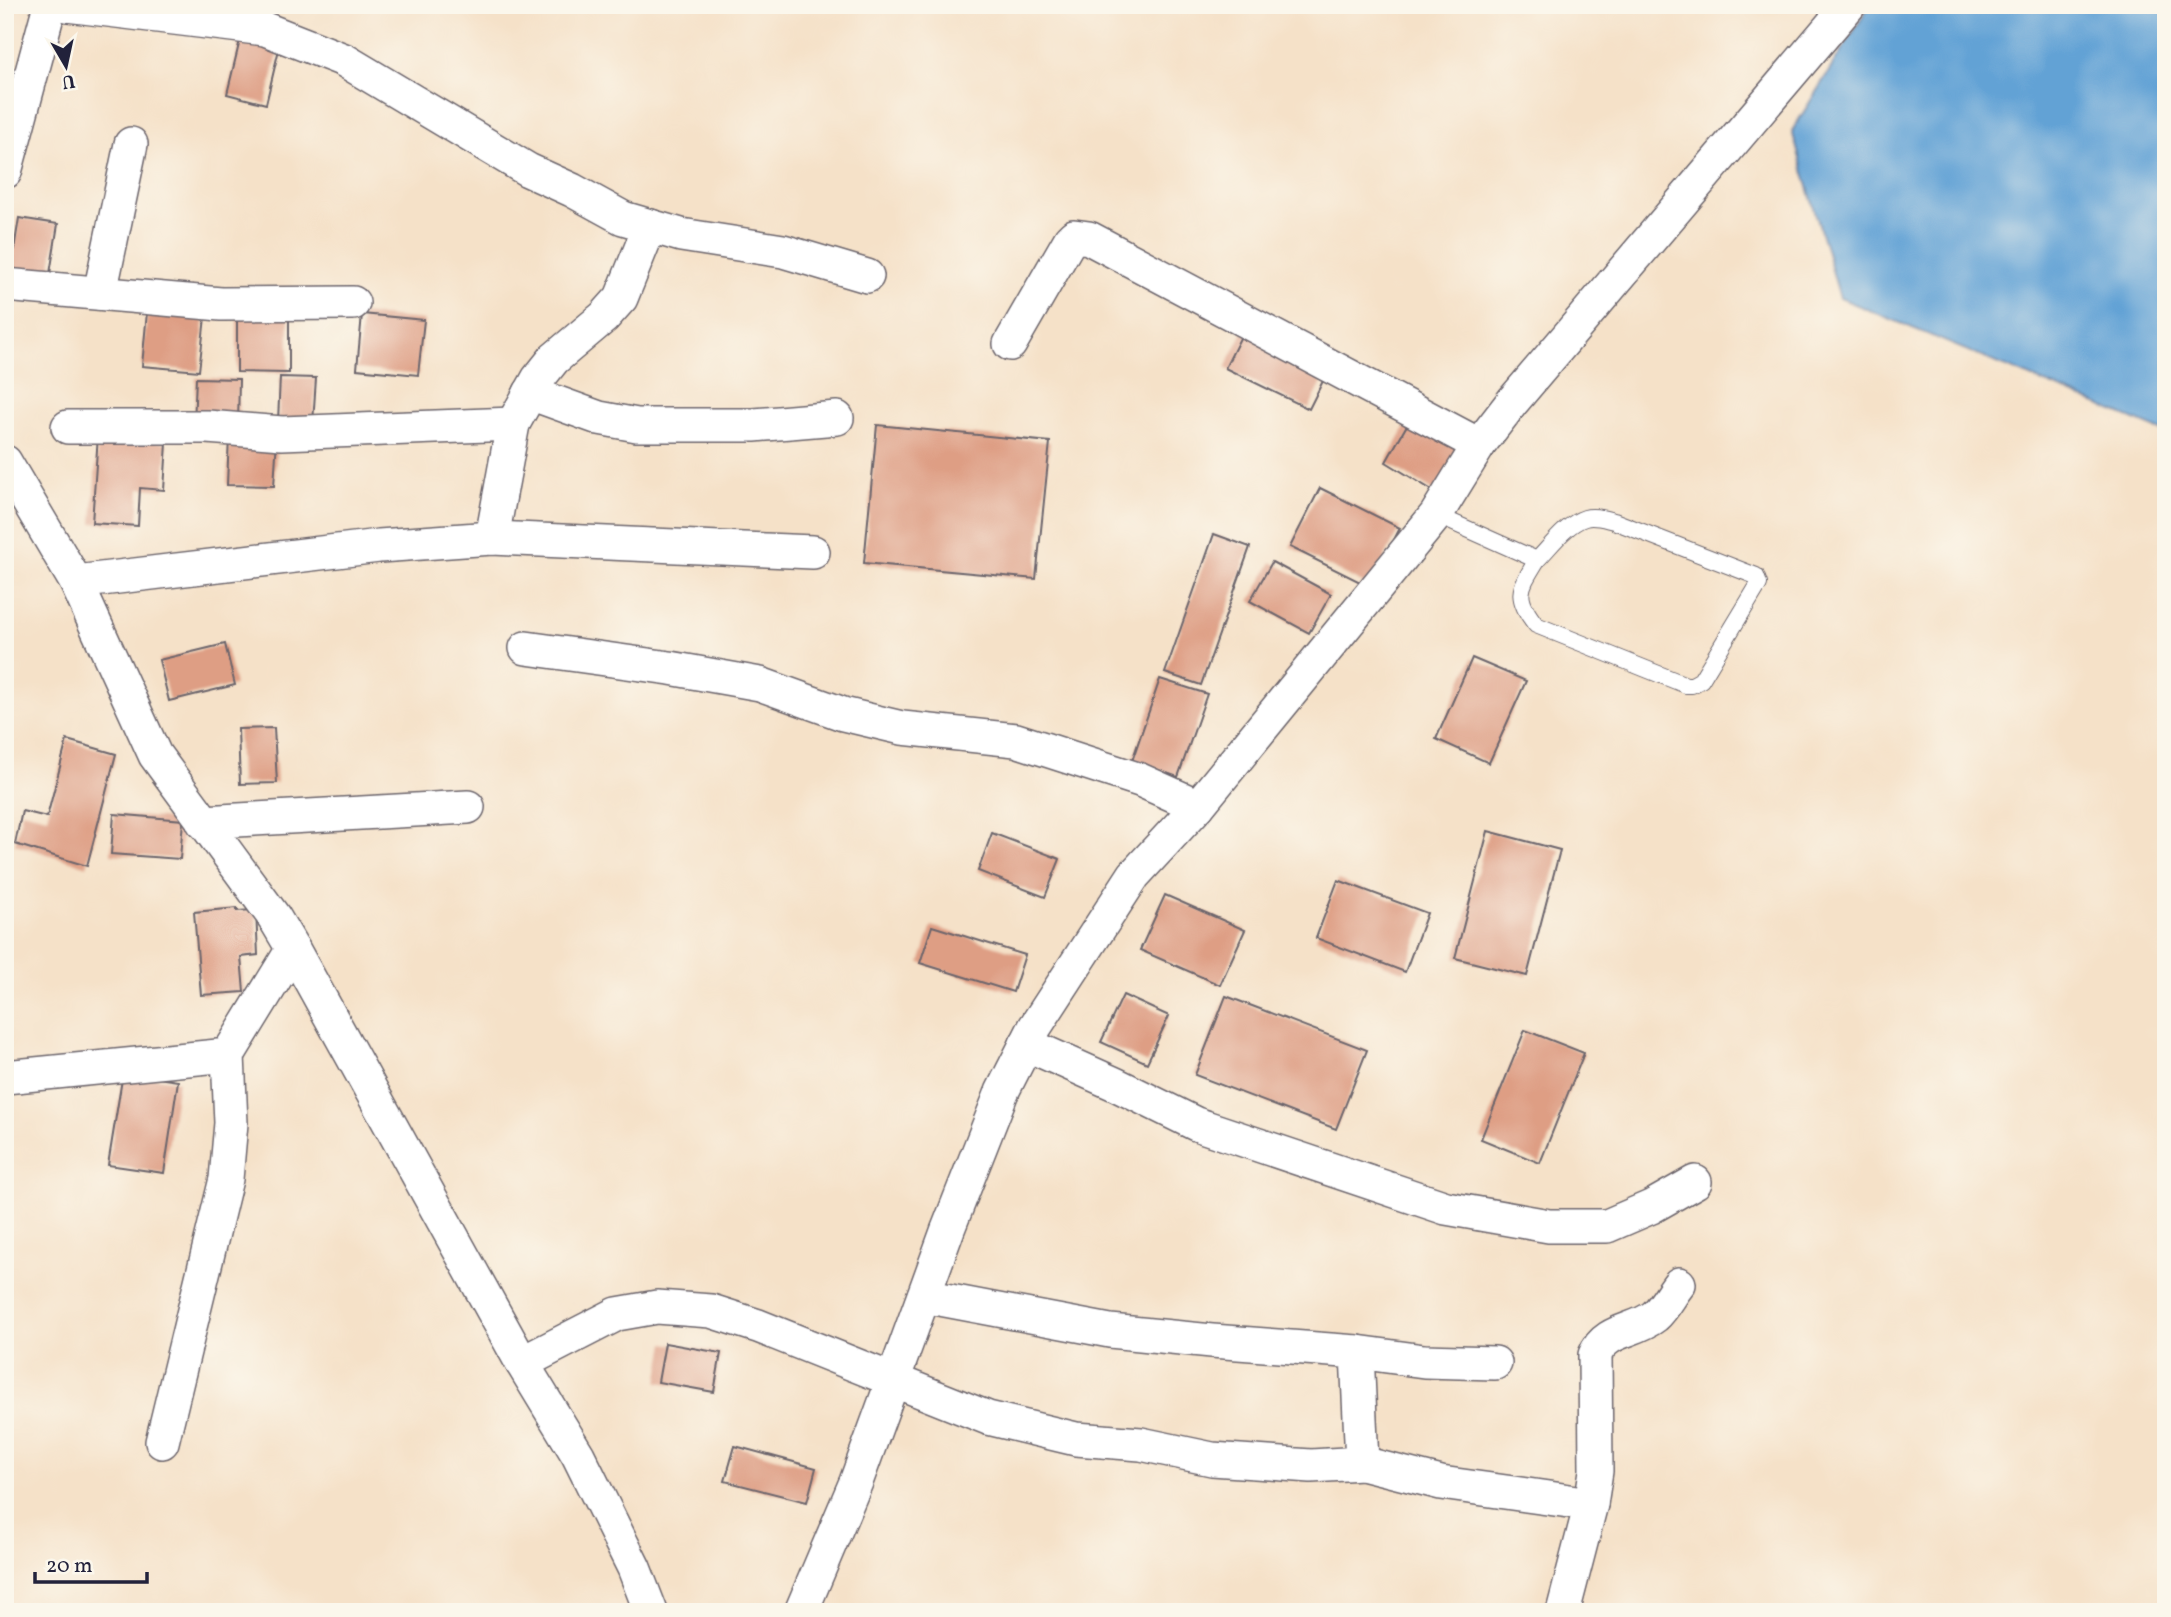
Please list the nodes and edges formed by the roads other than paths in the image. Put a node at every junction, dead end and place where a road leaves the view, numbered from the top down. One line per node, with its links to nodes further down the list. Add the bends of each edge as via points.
1 (50, 5): 5 (street)
2 (66, 5): 6 (street, via 276,33 344,60 528,170 623,218)
3 (1849, 5): 16 (street)
4 (131, 144): 9 (street)
5 (5, 172)
6 (650, 226): 7 (street, via 783,251); 12 (street, via 621,298 554,359)
7 (867, 276)
8 (5, 285): 9 (street)
9 (100, 293): 10 (street, via 221,304)
10 (354, 303)
11 (1010, 344): 16 (street, via 1070,240 1081,236)
12 (530, 393): 13 (street, via 599,418 637,425 754,425); 14 (street)
13 (837, 418)
14 (513, 424): 15 (street, via 282,433); 19 (street)
15 (68, 427)
16 (1479, 445): 18 (street)
17 (5, 462): 22 (street)
18 (1436, 515): 21 (lane); 24 (street)
19 (492, 538): 20 (street); 22 (street, via 379,546)
20 (813, 552)
21 (1537, 560): 21 (lane, via 1569,527 1586,517 1600,517 1756,576 1759,584 1701,680 1686,685 1536,625 1527,613 1521,586)
22 (76, 582): 26 (street, via 155,755)
23 (526, 648): 24 (street, via 760,684 844,714 902,727 1016,740 1140,780)
24 (1198, 806): 28 (street, via 1134,875)
25 (468, 807): 26 (street)
26 (202, 822): 27 (street)
27 (293, 948): 29 (street); 35 (street)
28 (1026, 1044): 31 (street, via 1196,1124 1446,1208 1549,1226 1607,1226); 33 (street, via 1002,1092)
29 (228, 1055): 30 (street); 38 (street, via 231,1123 226,1180)
30 (5, 1077)
31 (1696, 1182)
32 (1679, 1284): 40 (street, via 1655,1315 1608,1337 1595,1355 1596,1471)
33 (924, 1296): 34 (street, via 1110,1331); 37 (street)
34 (1357, 1352): 36 (street, via 1424,1361); 39 (street)
35 (522, 1363): 37 (street, via 617,1314 657,1307 711,1311); 41 (street, via 578,1455)
36 (1495, 1363)
37 (894, 1381): 39 (street, via 988,1418 1076,1439 1140,1444 1212,1459 1311,1466); 42 (street)
38 (162, 1443)
39 (1362, 1463): 40 (street, via 1441,1483)
40 (1591, 1504): 43 (street)
41 (651, 1612)
42 (801, 1612)
43 (1563, 1612)

